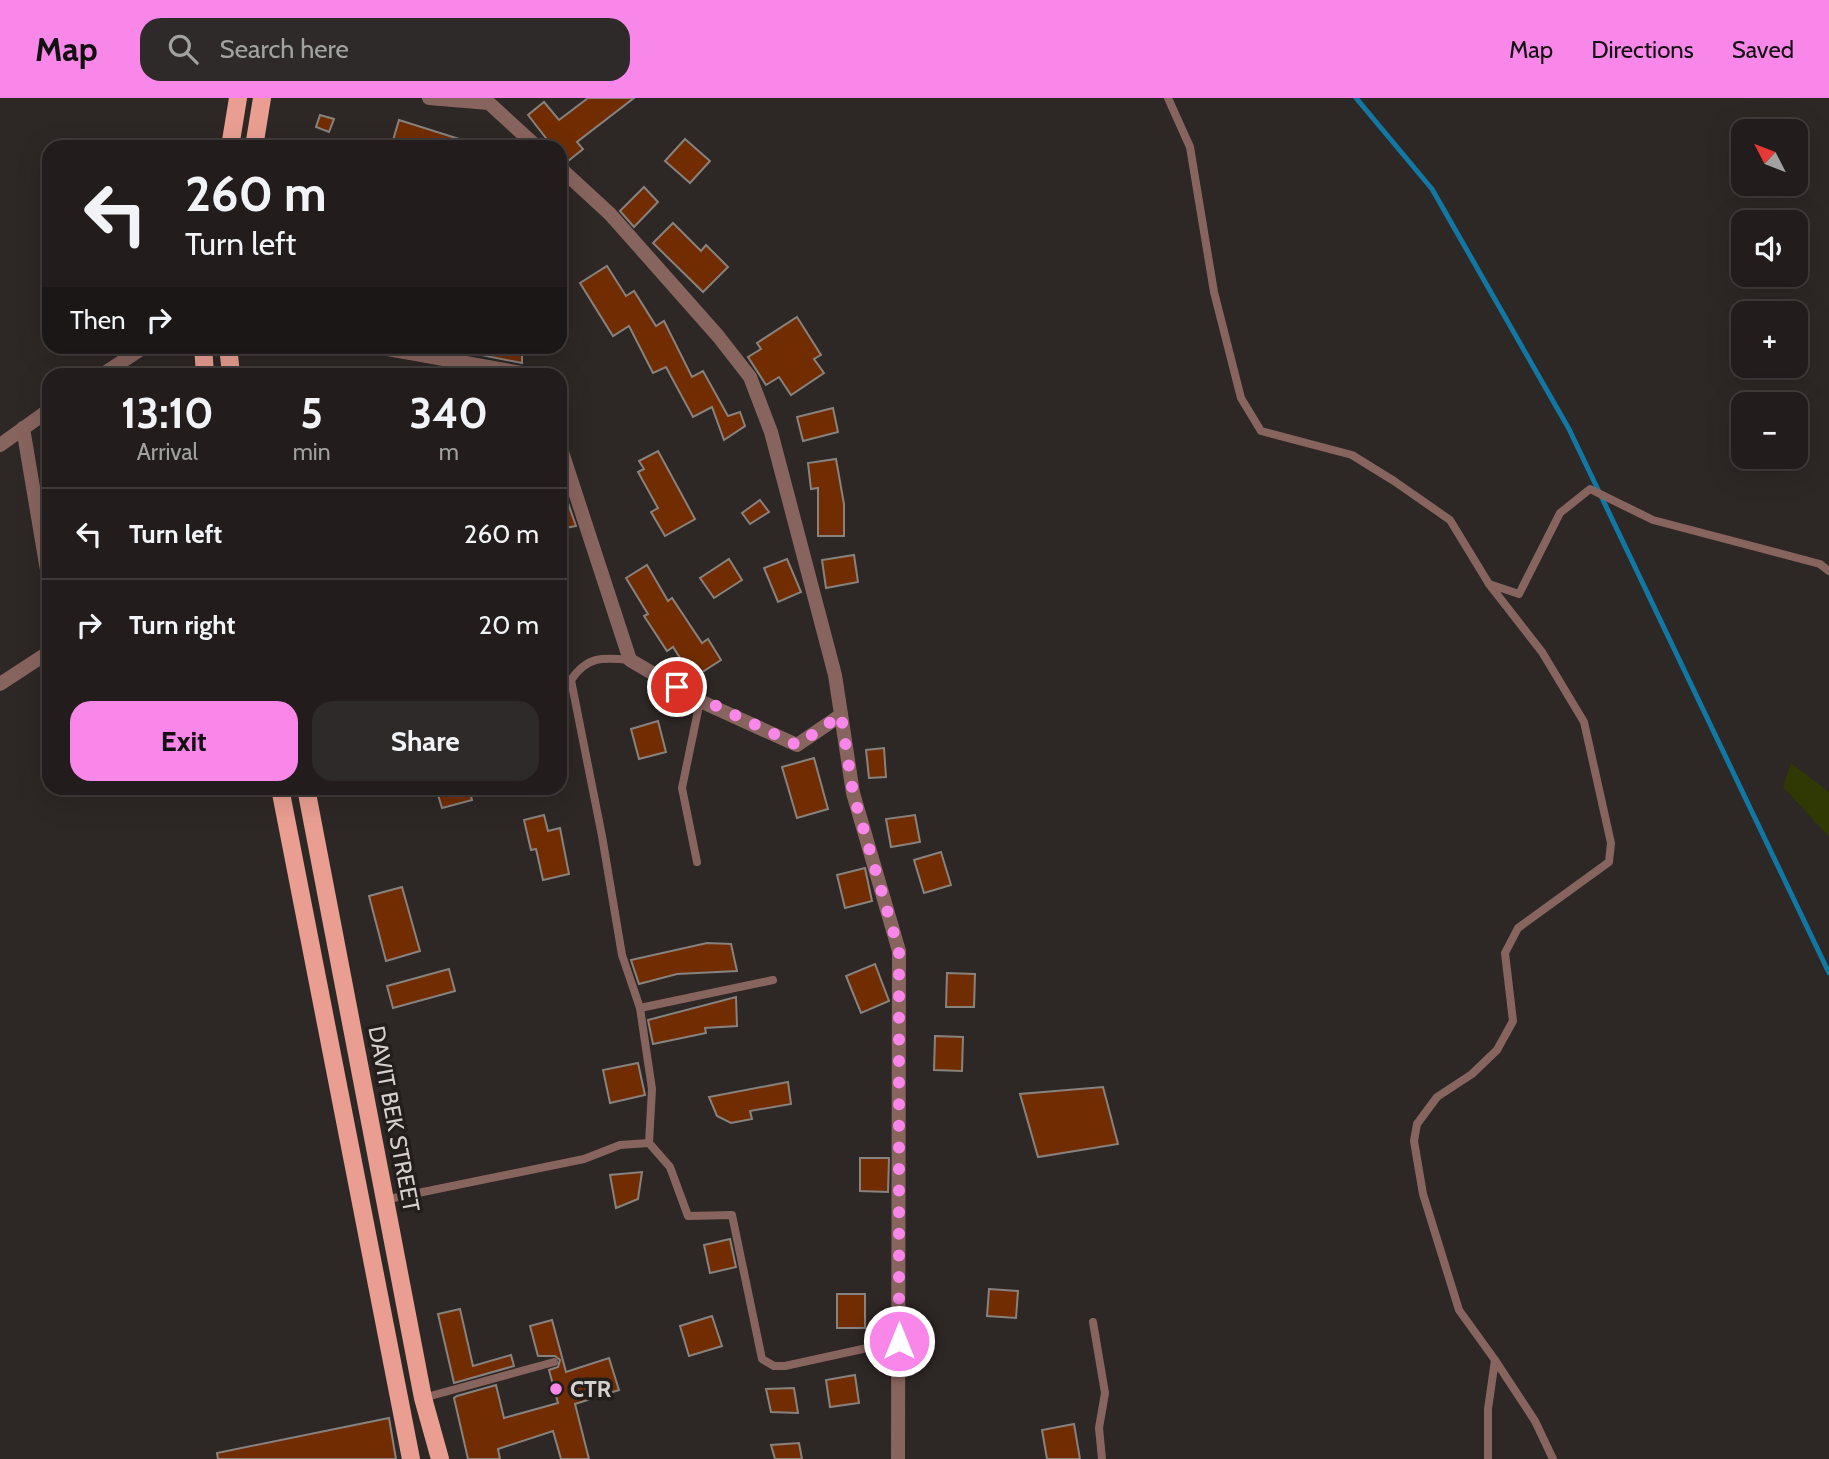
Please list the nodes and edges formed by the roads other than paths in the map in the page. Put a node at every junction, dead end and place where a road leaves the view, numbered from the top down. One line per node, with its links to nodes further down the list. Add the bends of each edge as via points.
1 (238, 98): 6 (main road)
2 (262, 98): 7 (main road)
3 (429, 98): 5 (street)
4 (1168, 98): 20 (lane, via 1190,146 1214,292 1241,398 1261,431 1352,456 1394,481 1450,520)
5 (489, 100): 8 (street)
6 (231, 140)
7 (255, 140)
8 (530, 140)
9 (567, 174): 25 (street, via 611,215 750,377 771,432 835,675)
10 (134, 354): 12 (street)
11 (416, 354): 13 (street)
12 (112, 368)
13 (494, 368)
14 (42, 415): 15 (street)
15 (23, 428): 16 (street); 18 (street)
16 (0, 445)
17 (567, 467): 22 (street)
18 (42, 541)
19 (1829, 570): 20 (lane, via 1654,520 1590,489 1560,513 1519,594)
20 (1489, 584): 37 (lane, via 1542,652 1584,722 1611,843 1609,862 1518,928 1505,953 1513,1021 1497,1050 1437,1097 1417,1124 1414,1141 1423,1194 1460,1310)
21 (42, 657): 23 (street)
22 (630, 660): 24 (street); 30 (lane, via 598,657 579,667 571,680 622,955)
23 (0, 684)
24 (700, 701): 25 (street, via 797,745); 28 (lane, via 682,788)
25 (841, 715): 36 (street, via 853,793 899,951)
26 (281, 795): 32 (main road, DAVIT BEK STREET)
27 (307, 795): 31 (main road, DAVIT BEK STREET)
28 (697, 862)
29 (773, 980): 30 (lane)
30 (640, 1008): 33 (lane, via 652,1090)
31 (354, 1042): 32 (main road); 34 (main road, DAVIT BEK STREET)
32 (332, 1045): 40 (main road, DAVIT BEK STREET)
33 (649, 1143): 34 (lane, via 620,1145 584,1158); 36 (lane, via 670,1167 688,1216 732,1215 762,1359 785,1366)
34 (384, 1200): 39 (main road, DAVIT BEK STREET)
35 (1093, 1322): 44 (lane, via 1105,1393 1099,1428)
36 (899, 1341): 43 (street)
37 (1495, 1360): 45 (lane, via 1488,1409); 46 (lane, via 1535,1421)
38 (554, 1362): 39 (lane)
39 (426, 1406): 40 (main road, via 407,1412); 42 (main road, DAVIT BEK STREET)
40 (404, 1422): 41 (main road, DAVIT BEK STREET)
41 (411, 1459)
42 (440, 1459)
43 (898, 1459)
44 (1102, 1459)
45 (1488, 1459)
46 (1553, 1459)

